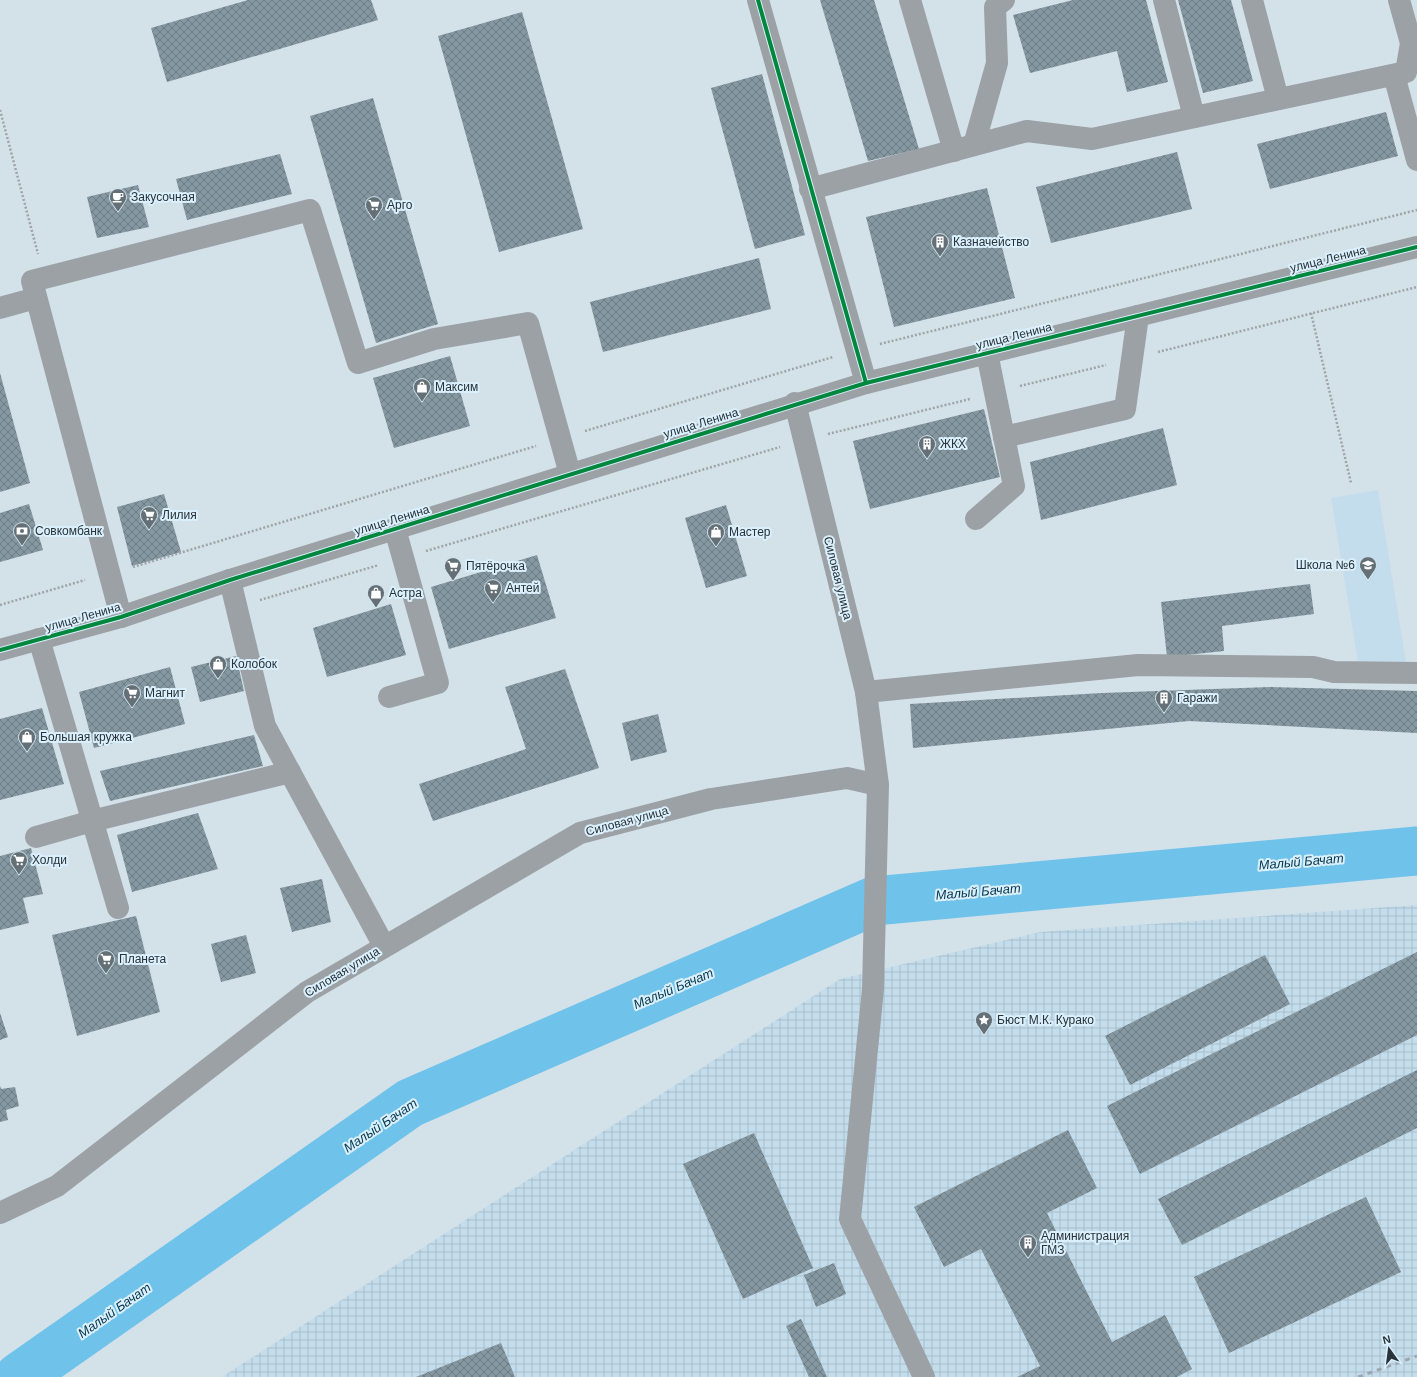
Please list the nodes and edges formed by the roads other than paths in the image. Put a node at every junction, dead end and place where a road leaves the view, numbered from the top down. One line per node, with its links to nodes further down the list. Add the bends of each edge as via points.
1 (758, 0): 13 (street)
2 (910, 0): 11 (street)
3 (1004, 0): 11 (street, via 995,7 998,63)
4 (1164, 0): 10 (street)
5 (1252, 0): 9 (street)
6 (1399, 0): 7 (street)
7 (1414, 42): 8 (street, via 1406,72)
8 (1394, 75): 9 (street); 12 (street)
9 (1278, 99): 10 (street)
10 (1194, 118): 11 (street, via 1092,139 1027,131)
11 (964, 148): 13 (street)
12 (1417, 160)
13 (810, 189): 19 (street)
14 (1417, 247): 17 (street, улица Ленина)
15 (36, 298): 16 (street); 22 (street, via 32,281 310,210 358,363 434,339 528,323); 26 (street)
16 (0, 308)
17 (1138, 316): 18 (street, улица Ленина); 21 (street, via 1125,409)
18 (987, 353): 19 (street, улица Ленина); 21 (street)
19 (866, 382): 20 (street, улица Ленина)
20 (795, 403): 22 (street, улица Ленина); 30 (street, Силовая улица)
21 (1004, 437): 23 (street, via 1014,486)
22 (570, 474): 24 (street, улица Ленина)
23 (976, 519)
24 (395, 529): 25 (street, улица Ленина); 31 (street, via 438,683)
25 (230, 580): 26 (street, улица Ленина); 32 (street, via 265,726)
26 (121, 617): 27 (street, улица Ленина)
27 (39, 640): 28 (street, улица Ленина); 34 (street)
28 (0, 650)
29 (1417, 673): 30 (street, via 1334,672 1313,667 1138,665)
30 (866, 692): 33 (street, Силовая улица)
31 (389, 697)
32 (290, 772): 34 (street); 37 (street)
33 (878, 785): 37 (street, Силовая улица, via 846,778 711,799 580,832); 39 (street, via 873,990 850,1219)
34 (92, 821): 35 (street); 36 (street)
35 (36, 837)
36 (118, 908)
37 (384, 946): 38 (street, Силовая улица, via 307,992 57,1186)
38 (0, 1213)
39 (924, 1377)

